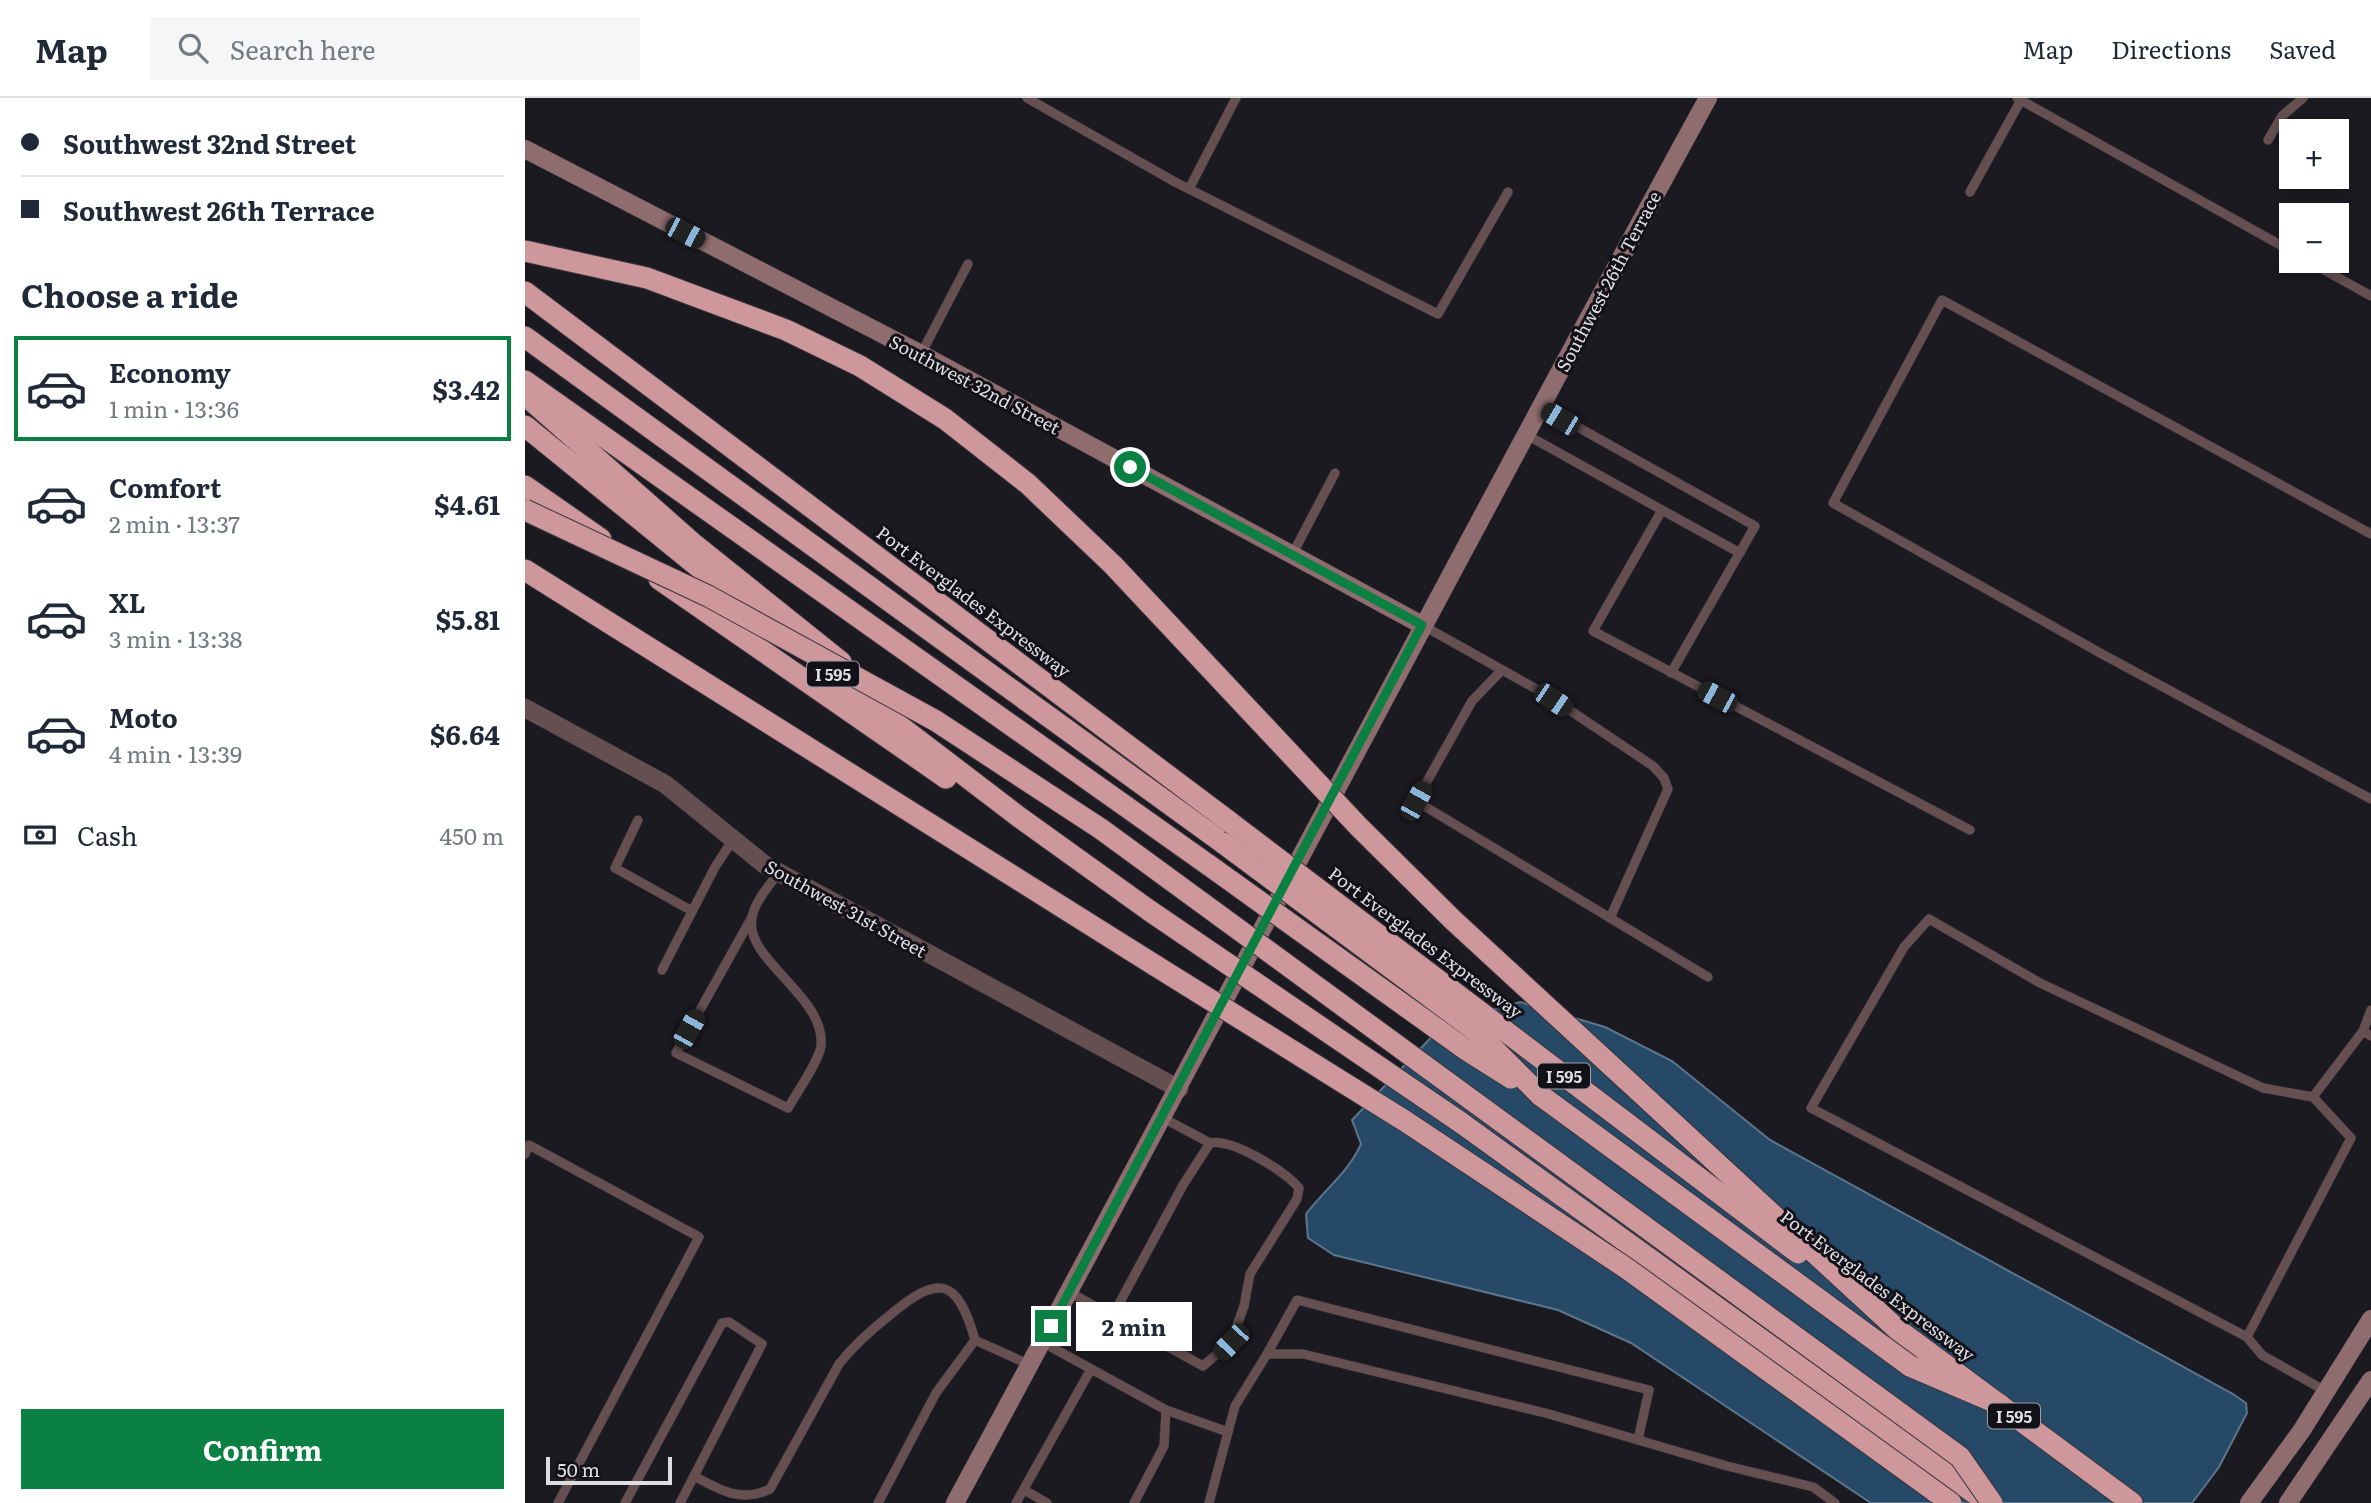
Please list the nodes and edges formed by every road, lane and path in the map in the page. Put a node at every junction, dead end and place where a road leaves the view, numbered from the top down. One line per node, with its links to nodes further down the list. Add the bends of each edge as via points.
1 (1027, 98): 8 (lane)
2 (1236, 98): 8 (lane)
3 (1708, 98): 21 (street, Southwest 26th Terrace)
4 (2304, 98): 6 (lane, via 2282,116)
5 (2019, 99): 10 (lane); 11 (lane)
6 (2268, 140)
7 (525, 149): 18 (street, Southwest 32nd Street)
8 (1189, 189): 9 (lane, via 1438,314)
9 (1508, 192)
10 (1970, 192)
11 (2279, 244)
12 (525, 251): 59 (highway, bridge, via 647,278 786,330 860,366 945,419 1028,484 1113,565 1454,921)
13 (968, 264): 18 (lane)
14 (2330, 273): 16 (lane)
15 (530, 295): 59 (highway, Port Everglades Expressway / I 595, bridge)
16 (2371, 296)
17 (525, 337): 51 (highway, bridge, via 1476,1031)
18 (921, 354): 30 (street, Southwest 32nd Street)
19 (525, 381): 51 (highway, bridge, via 1465,1049)
20 (525, 395): 37 (highway, via 695,545 985,777)
21 (1540, 406): 23 (street, Southwest 26th Terrace); 29 (lane, via 1755,526)
22 (525, 426): 37 (highway, I 595, via 810,657)
23 (1525, 434): 27 (lane); 32 (street, Southwest 26th Terrace)
24 (1335, 473): 30 (lane)
25 (525, 486): 43 (highway, via 1033,838)
26 (525, 510): 85 (highway, bridge, via 708,596 936,721 1101,829 1960,1457)
27 (1662, 510): 29 (lane); 34 (lane, via 1593,631)
28 (2371, 534): 36 (lane, via 1942,300 1833,503)
29 (1740, 553): 34 (lane)
30 (1292, 555): 32 (street, Southwest 32nd Street)
31 (525, 570): 84 (highway, bridge, via 1405,1121 1626,1268)
32 (1422, 625): 33 (lane); 50 (street, Southwest 26th Terrace)
33 (1502, 670): 45 (lane, via 1653,766 1664,778 1668,789); 45 (lane, via 1472,701 1416,801)
34 (1671, 673): 39 (lane)
35 (525, 708): 40 (street, Southwest 31st Street, via 664,785)
36 (2371, 799)
37 (1019, 817): 43 (highway, I 595)
38 (638, 820): 42 (lane, via 615,868)
39 (1970, 830)
40 (732, 841): 41 (street, Southwest 31st Street); 42 (lane)
41 (779, 872): 44 (lane); 50 (street, Southwest 31st Street)
42 (692, 911): 46 (lane)
43 (1150, 911): 85 (highway, I 595, bridge, via 1460,1122)
44 (752, 917): 44 (lane, via 751,929 759,946 817,1017 821,1048 788,1108 677,1053)
45 (1610, 918): 47 (lane)
46 (662, 971)
47 (1708, 977)
48 (2371, 1010): 49 (lane)
49 (2367, 1033): 52 (lane)
50 (1179, 1089): 53 (street, Southwest 26th Terrace)
51 (1540, 1095): 68 (highway, via 1910,1366)
52 (2313, 1097): 60 (lane, via 2351,1138); 60 (lane, via 2263,1088 2040,983 1929,919 1905,947 1811,1108)
53 (1163, 1118): 54 (lane); 56 (street, Southwest 26th Terrace)
54 (1210, 1143): 57 (lane); 57 (lane, via 1228,1142 1288,1178 1300,1193 1249,1274 1244,1307 1231,1342 1203,1366)
55 (525, 1154): 74 (lane, via 530,1145 699,1237)
56 (1069, 1292): 57 (lane); 62 (street, Southwest 26th Terrace)
57 (1113, 1315)
58 (2371, 1319): 67 (street)
59 (1897, 1329): 68 (highway, Port Everglades Expressway / I 595)
60 (2247, 1337): 67 (lane, via 2262,1355)
61 (975, 1340): 64 (lane); 72 (lane, via 962,1303 943,1288 916,1293 852,1347 839,1364 770,1489 756,1497 740,1497); 77 (lane, via 936,1392)
62 (1042, 1342): 64 (street, Southwest 26th Terrace); 65 (lane)
63 (1267, 1354): 70 (lane, via 1235,1406); 71 (lane, via 1303,1354); 71 (lane, via 1297,1300 1649,1390)
64 (1030, 1365): 78 (street, Southwest 26th Terrace)
65 (1091, 1369): 69 (lane); 73 (lane)
66 (2371, 1380): 88 (street)
67 (2327, 1392): 87 (street)
68 (1999, 1404): 86 (highway, Port Everglades Expressway / I 595)
69 (1166, 1410): 70 (lane); 81 (lane, via 1164,1446)
70 (1228, 1432): 82 (lane)
71 (1639, 1440): 83 (lane, via 1813,1488)
72 (694, 1476): 75 (lane, via 762,1344 729,1322 722,1323); 76 (lane)
73 (1024, 1490): 79 (lane); 80 (lane)
74 (558, 1503)
75 (625, 1503)
76 (680, 1503)
77 (879, 1503)
78 (955, 1503)
79 (1016, 1503)
80 (1047, 1503)
81 (1134, 1503)
82 (1209, 1503)
83 (1835, 1503)
84 (1951, 1503)
85 (1990, 1503)
86 (2132, 1503)
87 (2249, 1503)
88 (2288, 1503)

